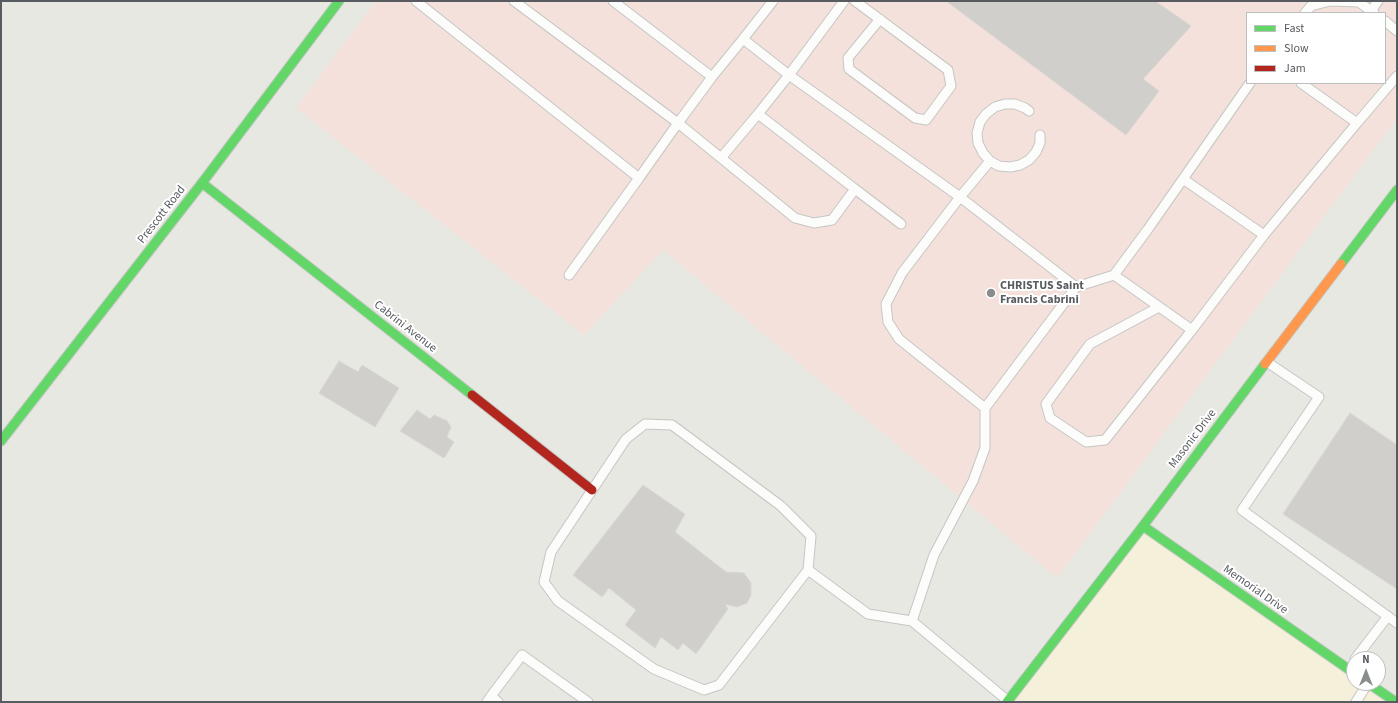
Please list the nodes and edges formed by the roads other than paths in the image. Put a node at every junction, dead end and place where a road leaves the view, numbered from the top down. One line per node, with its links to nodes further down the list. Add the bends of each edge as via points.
1 (339, 1): 30 (street, Prescott Road)
2 (416, 1): 28 (lane)
3 (514, 1): 23 (lane)
4 (613, 1): 18 (lane)
5 (773, 1): 15 (lane)
6 (844, 1): 16 (lane)
7 (855, 1): 12 (lane)
8 (1330, 1): 10 (lane, via 1311,6); 11 (lane, via 1359,2)
9 (1378, 1): 11 (lane)
10 (1306, 12)
11 (1372, 12)
12 (880, 20): 12 (lane, via 948,70 951,86 926,120 915,118 849,69 848,58)
13 (1386, 23): 14 (lane)
14 (1397, 31)
15 (743, 39): 16 (lane); 18 (lane)
16 (789, 75): 22 (lane); 33 (lane)
17 (1397, 76): 24 (lane)
18 (712, 77): 23 (lane)
19 (1249, 84): 29 (lane)
20 (1302, 84): 24 (lane)
21 (1029, 111): 27 (lane, via 1015,104 1005,104 995,107 986,114 980,122 978,143)
22 (758, 114): 26 (lane); 31 (lane)
23 (678, 123): 26 (lane); 28 (lane)
24 (1357, 123): 35 (lane)
25 (1040, 135): 27 (lane, via 1036,152 1020,165 999,166)
26 (721, 158): 31 (lane, via 796,218 814,223 832,220)
27 (990, 161): 33 (lane)
28 (639, 178): 36 (lane)
29 (1183, 179): 35 (lane); 37 (lane)
30 (202, 183): 43 (street, Prescott Road); 44 (street, Cabrini Avenue)
31 (855, 189): 34 (lane)
32 (1397, 190): 41 (street, Masonic Drive)
33 (960, 197): 38 (lane); 42 (lane, via 902,273 886,304 888,322 899,340)
34 (900, 224)
35 (1264, 235): 40 (lane)
36 (569, 275)
37 (1114, 275): 38 (lane); 39 (lane)
38 (1076, 286): 42 (lane)
39 (1159, 307): 40 (lane); 40 (lane, via 1090,344 1046,404 1050,418 1086,442 1105,440)
40 (1192, 330)
41 (1267, 362): 45 (street, Masonic Drive); 47 (lane, via 1320,397 1242,510)
42 (985, 408): 48 (lane, via 985,448 973,481 934,555)
43 (1, 441)
44 (592, 490): 46 (lane, via 626,439 645,424 672,425 781,506 811,536); 46 (lane, via 551,552 544,582 558,601 654,669 704,690 719,686)
45 (1143, 526): 51 (street, Memorial Drive); 57 (street, Masonic Drive)
46 (808, 570): 48 (lane, via 868,614)
47 (1388, 616): 49 (lane); 50 (lane)
48 (912, 621): 57 (lane)
49 (1397, 623)
50 (1362, 651)
51 (1346, 668)
52 (1363, 691): 58 (lane)
53 (1381, 691): 55 (street)
54 (492, 700): 56 (lane, via 522,654)
55 (1396, 700)
56 (588, 702)
57 (1008, 702)
58 (1356, 702)

